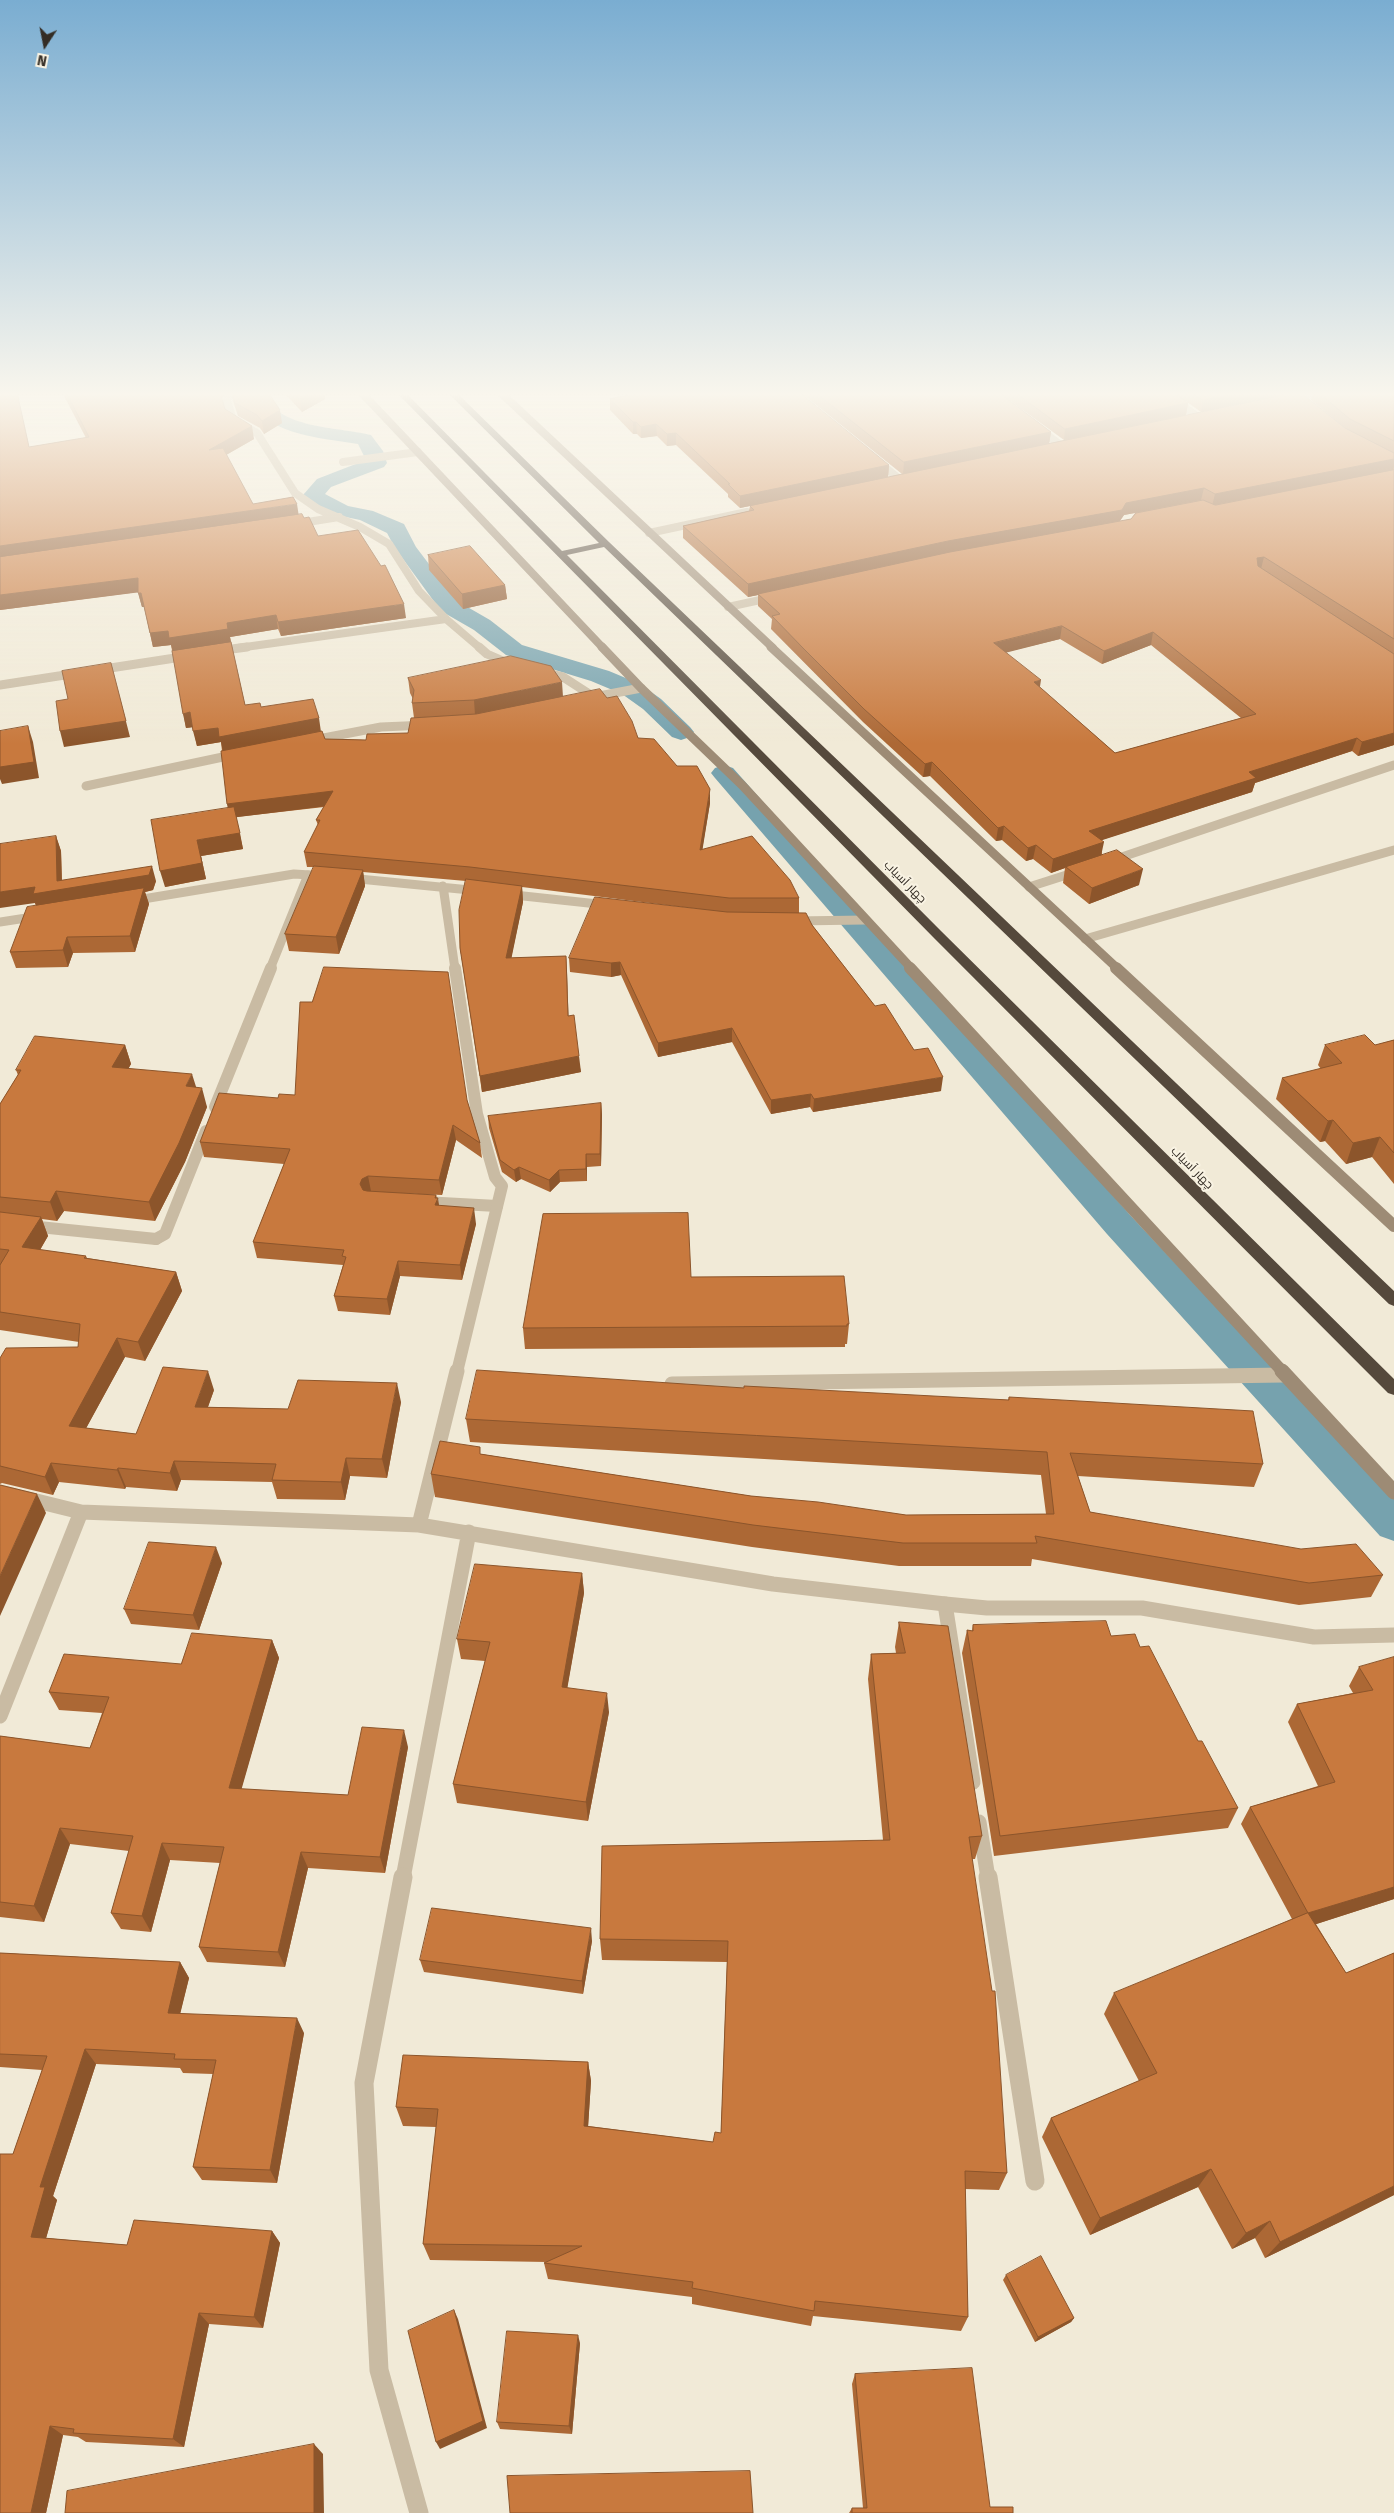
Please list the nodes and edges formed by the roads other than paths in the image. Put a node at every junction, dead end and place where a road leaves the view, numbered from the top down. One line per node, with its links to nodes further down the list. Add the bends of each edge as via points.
1 (319, 509): 7 (street)
2 (472, 509): 20 (street)
3 (516, 509): 11 (highway, چهار آسیاب)
4 (571, 509): 10 (highway)
5 (624, 509): 9 (street)
6 (758, 510): 9 (street)
7 (340, 517): 8 (street); 14 (street, via 389,544 419,591)
8 (282, 526)
9 (649, 533): 13 (street)
10 (606, 544): 11 (highway); 43 (highway)
11 (560, 554): 46 (highway, چهار آسیاب)
12 (785, 594): 13 (street)
13 (728, 607): 31 (street)
14 (446, 619): 15 (street); 17 (street, via 487,654)
15 (203, 654)
16 (194, 655): 19 (street)
17 (516, 666)
18 (535, 671): 21 (street, via 563,677)
19 (0, 685)
20 (641, 688): 21 (street); 35 (street, via 742,785)
21 (594, 697): 22 (street)
22 (580, 700)
23 (438, 724): 24 (street, via 381,728)
24 (294, 744)
25 (246, 753): 27 (street)
26 (1394, 765): 31 (street)
27 (86, 786)
28 (1394, 850): 38 (street)
29 (308, 875): 30 (street); 32 (street, via 294,874); 41 (street, via 165,1234 156,1239)
30 (443, 886): 33 (street); 40 (street, via 477,1114 496,1177 502,1186)
31 (1030, 887): 38 (street)
32 (118, 903)
33 (620, 907)
34 (49, 914): 37 (street)
35 (865, 920): 36 (street); 44 (street)
36 (786, 921)
37 (0, 922)
38 (1086, 939): 42 (street)
39 (410, 1201): 40 (street)
40 (497, 1206): 50 (street)
41 (0, 1223)
42 (1394, 1226)
43 (1394, 1300)
44 (1284, 1376): 45 (street); 48 (street)
45 (661, 1384)
46 (1394, 1389)
47 (0, 1492): 49 (street)
48 (1394, 1492)
49 (81, 1512): 50 (street); 54 (street)
50 (419, 1525): 51 (street)
51 (469, 1532): 52 (street, via 773,1584); 56 (street, via 364,2083 378,2370)
52 (945, 1604): 53 (street, via 987,1608 1142,1608 1314,1637); 55 (street)
53 (1394, 1635)
54 (0, 1716)
55 (1035, 2180)
56 (419, 2513)

